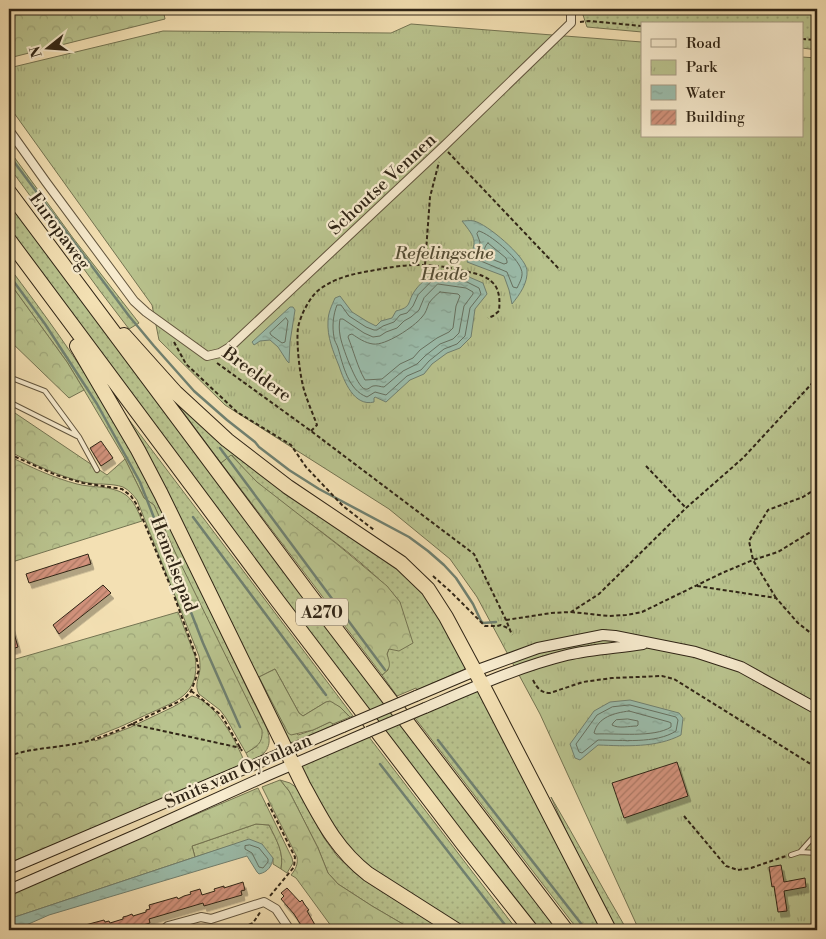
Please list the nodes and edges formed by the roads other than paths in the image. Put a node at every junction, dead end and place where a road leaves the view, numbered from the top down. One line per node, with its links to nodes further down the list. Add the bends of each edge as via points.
1 (571, 9): 7 (street, Schoutse Vennen, via 571,23 443,147 230,347)
2 (9, 130): 7 (street, Breeldere, via 134,300)
3 (9, 192): 5 (highway, Europaweg / A270)
4 (9, 240): 6 (highway, A270)
5 (82, 292): 12 (highway, A270, via 176,393 226,440 414,574 437,602); 26 (highway, A270)
6 (48, 293): 14 (highway, A270, via 143,459); 25 (highway, A270, via 271,593)
7 (207, 356)
8 (9, 377): 10 (lane, via 45,391)
9 (9, 402): 10 (lane)
10 (79, 436): 11 (lane)
11 (97, 470)
12 (478, 677): 13 (main road, via 512,671 569,654 651,643 741,667); 14 (main road, Smits van Oyenlaan, bridge, via 416,696); 15 (main road, Smits van Oyenlaan, bridge, via 425,708); 27 (highway, A270)
13 (817, 709)
14 (287, 751): 15 (highway, A270); 20 (main road, Smits van Oyenlaan)
15 (293, 764): 21 (main road, Smits van Oyenlaan); 24 (highway, A270, via 325,825 355,864 381,884)
16 (817, 833): 17 (lane)
17 (800, 852): 18 (lane); 19 (lane)
18 (817, 853)
19 (791, 855)
20 (9, 869)
21 (9, 890)
22 (163, 930): 23 (street, via 168,926 201,917 211,919 264,902 276,909)
23 (290, 930)
24 (456, 930)
25 (531, 930)
26 (566, 930)
27 (609, 930)

